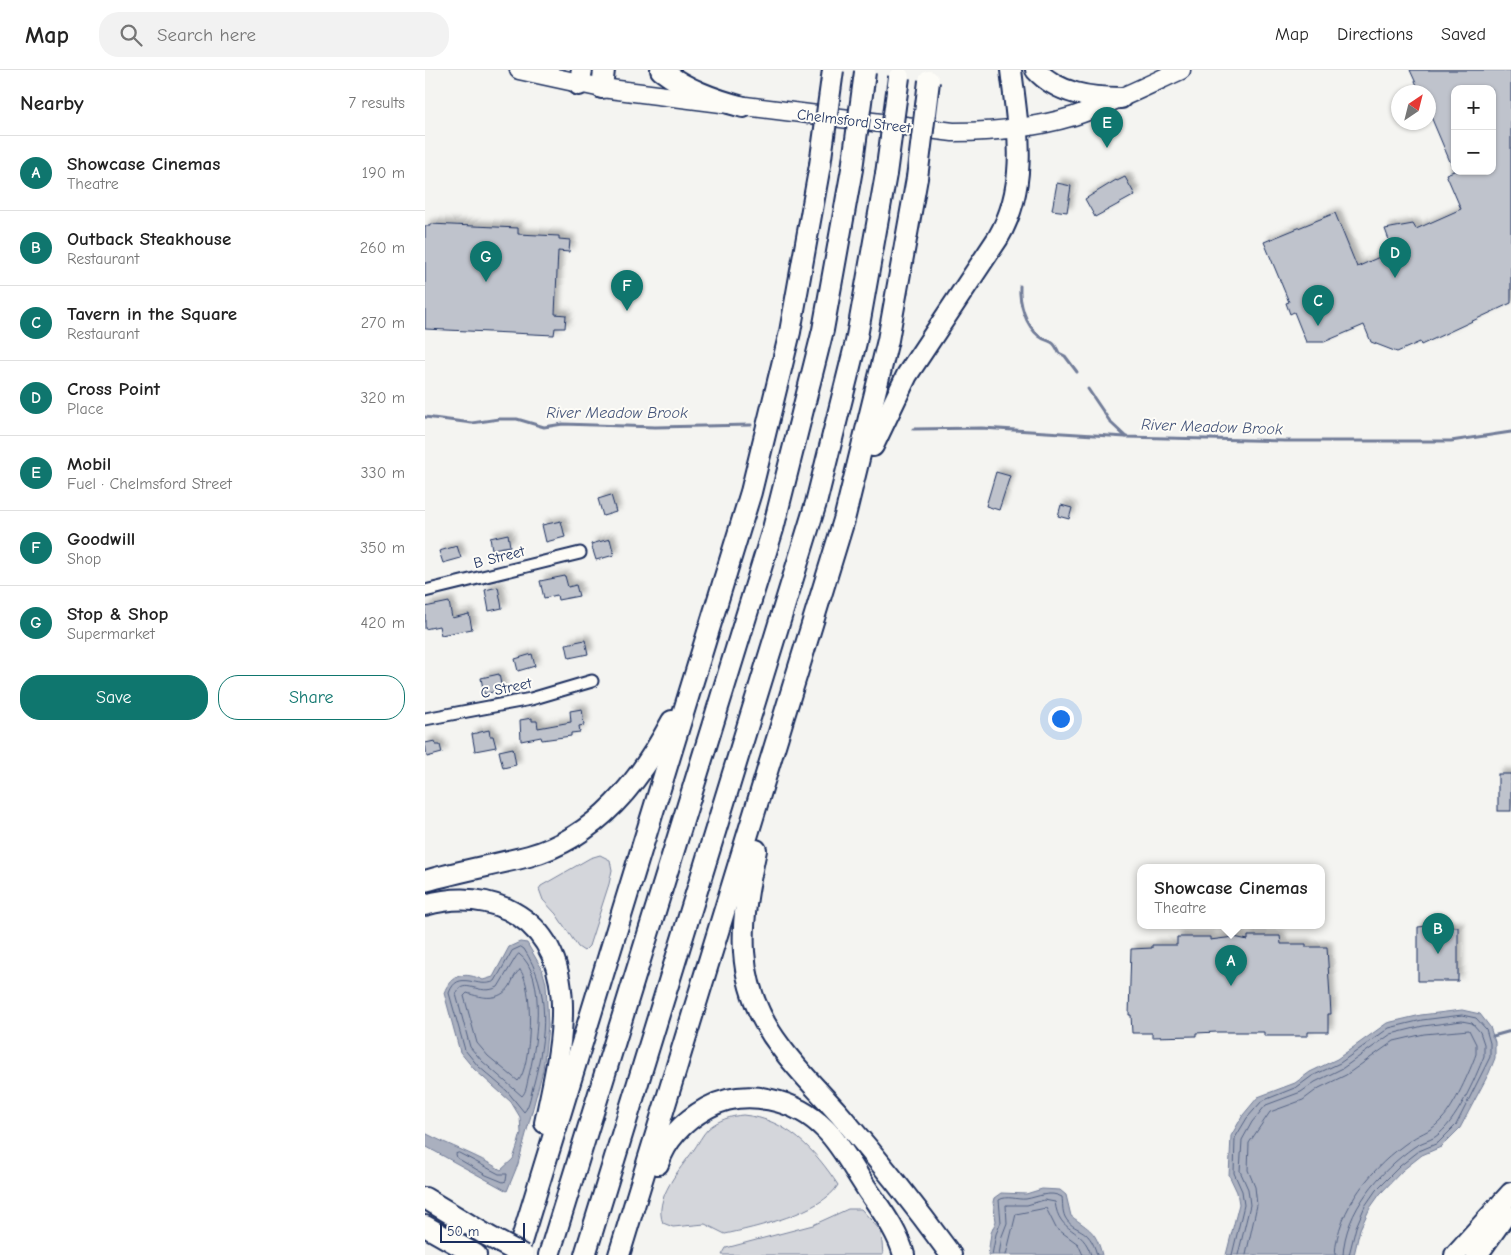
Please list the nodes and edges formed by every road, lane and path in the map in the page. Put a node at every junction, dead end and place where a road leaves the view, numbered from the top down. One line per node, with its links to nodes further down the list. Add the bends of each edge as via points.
1 (519, 70): 10 (main road, Chelmsford Street)
2 (661, 70): 13 (highway, via 705,95)
3 (833, 70): 18 (highway, bridge, via 798,295 740,531)
4 (1011, 70): 14 (highway)
5 (1036, 70): 12 (highway, via 1068,92 1092,98)
6 (1181, 70): 12 (main road, Chelmsford Street)
7 (865, 71): 32 (highway, bridge, via 852,169 823,330 773,529)
8 (899, 74): 33 (highway, bridge, via 886,174 856,342 816,503)
9 (930, 75): 15 (highway, bridge, via 917,178 888,340)
10 (581, 77): 11 (main road, Chelmsford Street)
11 (603, 79): 13 (main road, Chelmsford Street)
12 (1121, 98): 14 (main road, Chelmsford Street, via 1075,116)
13 (743, 107): 14 (main road, Chelmsford Street, via 929,131)
14 (1018, 128): 15 (highway, via 1019,174 1005,227 898,390)
15 (844, 520): 20 (highway)
16 (580, 553): 17 (street, B Street)
17 (425, 591)
18 (703, 651): 22 (highway, via 672,722 649,761 627,790 593,823 544,851); 30 (highway)
19 (591, 680): 21 (street, C Street, via 531,699)
20 (784, 718): 24 (highway, via 745,900 743,932 747,972 758,1010 771,1034); 27 (highway)
21 (425, 719)
22 (425, 881)
23 (425, 905): 30 (highway, via 467,899 489,902 509,911 537,933 556,967 562,1014 560,1047)
24 (873, 1154): 36 (highway); 37 (highway)
25 (1511, 1193): 38 (highway)
26 (425, 1198): 30 (highway, bridge, via 488,1236)
27 (636, 1202): 34 (highway); 35 (highway, via 655,1174 662,1151 689,1120 723,1102 765,1098 799,1110 827,1131 892,1227)
28 (1511, 1206): 39 (highway)
29 (425, 1226): 31 (highway)
30 (520, 1249)
31 (476, 1255)
32 (549, 1255)
33 (585, 1255)
34 (619, 1255)
35 (904, 1255)
36 (935, 1255)
37 (951, 1255)
38 (1455, 1255)
39 (1477, 1255)

